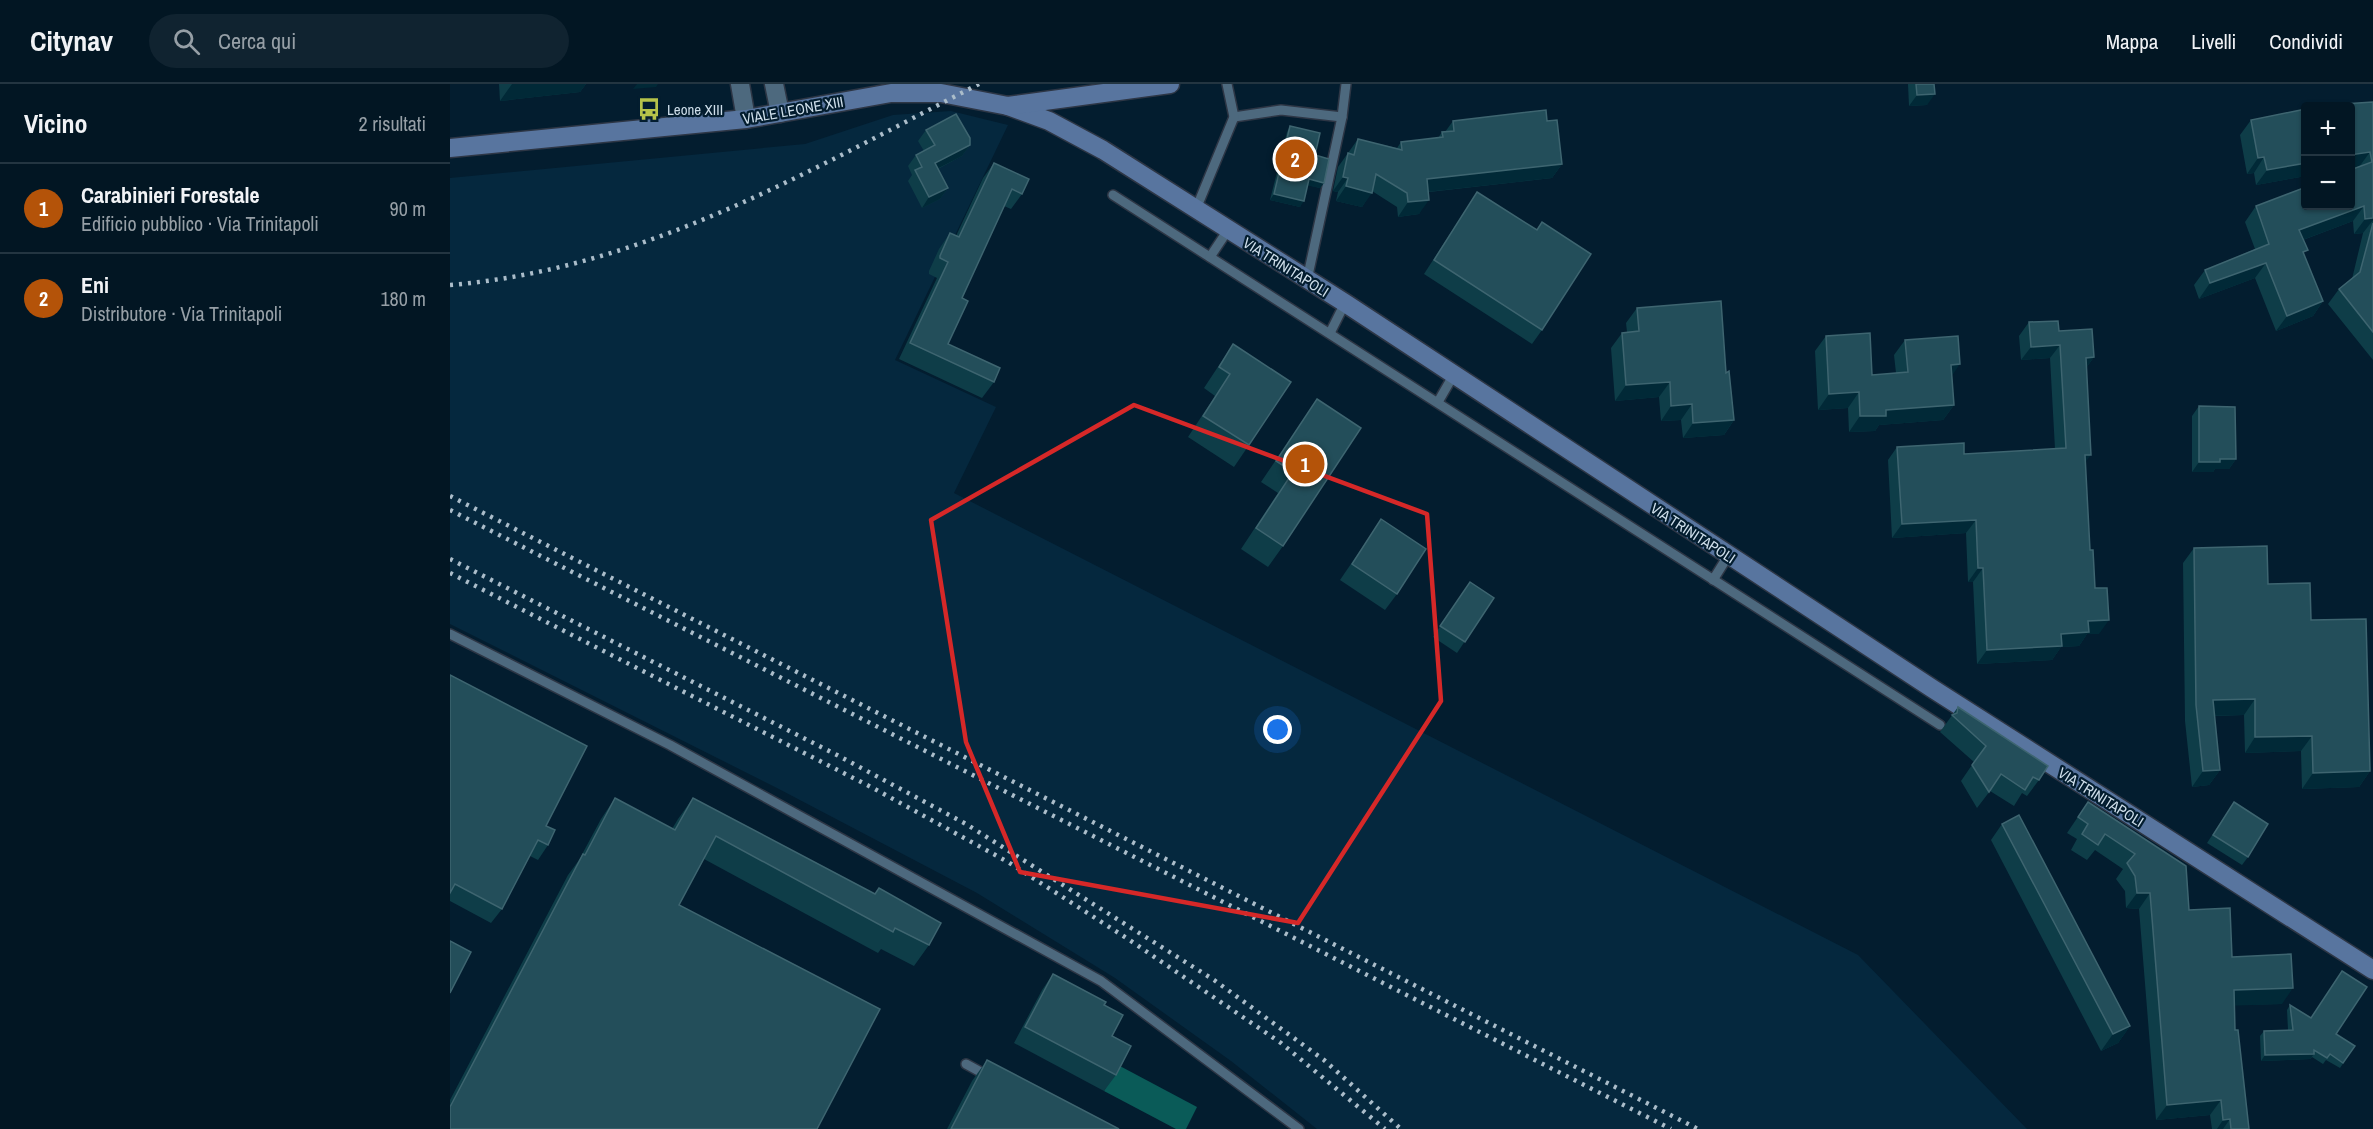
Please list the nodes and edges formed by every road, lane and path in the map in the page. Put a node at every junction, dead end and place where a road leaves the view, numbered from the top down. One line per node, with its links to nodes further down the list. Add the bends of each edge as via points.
1 (740, 84): 10 (street)
2 (774, 84): 7 (street)
3 (1170, 84): 6 (main road, VIALE LEONE XIII)
4 (1227, 84): 8 (lane)
5 (1346, 84): 9 (lane)
6 (1008, 106): 7 (main road, VIALE LEONE XIII, via 949,94 908,91); 13 (main road, VIA TRINITAPOLI, via 1086,139)
7 (780, 113): 10 (main road, VIALE LEONE XIII)
8 (1234, 117): 9 (lane, via 1281,110); 13 (lane)
9 (1342, 117): 16 (lane)
10 (746, 119): 11 (main road, VIALE LEONE XIII)
11 (450, 148)
12 (1113, 195): 15 (lane)
13 (1196, 209): 14 (main road, VIA TRINITAPOLI)
14 (1228, 230): 15 (lane); 16 (main road, VIA TRINITAPOLI)
15 (1210, 257): 18 (lane)
16 (1307, 280): 17 (main road, VIA TRINITAPOLI)
17 (1345, 303): 18 (lane); 19 (main road, VIA TRINITAPOLI)
18 (1330, 333): 20 (lane)
19 (1453, 376): 20 (lane); 21 (main road, VIA TRINITAPOLI)
20 (1438, 402): 22 (lane)
21 (1728, 556): 22 (lane); 25 (main road, VIA TRINITAPOLI)
22 (1713, 580): 24 (lane)
23 (450, 634): 28 (lane, via 670,745 1101,981)
24 (1940, 725)
25 (2373, 970)
26 (966, 1064): 27 (lane)
27 (997, 1080)
28 (1299, 1129)

